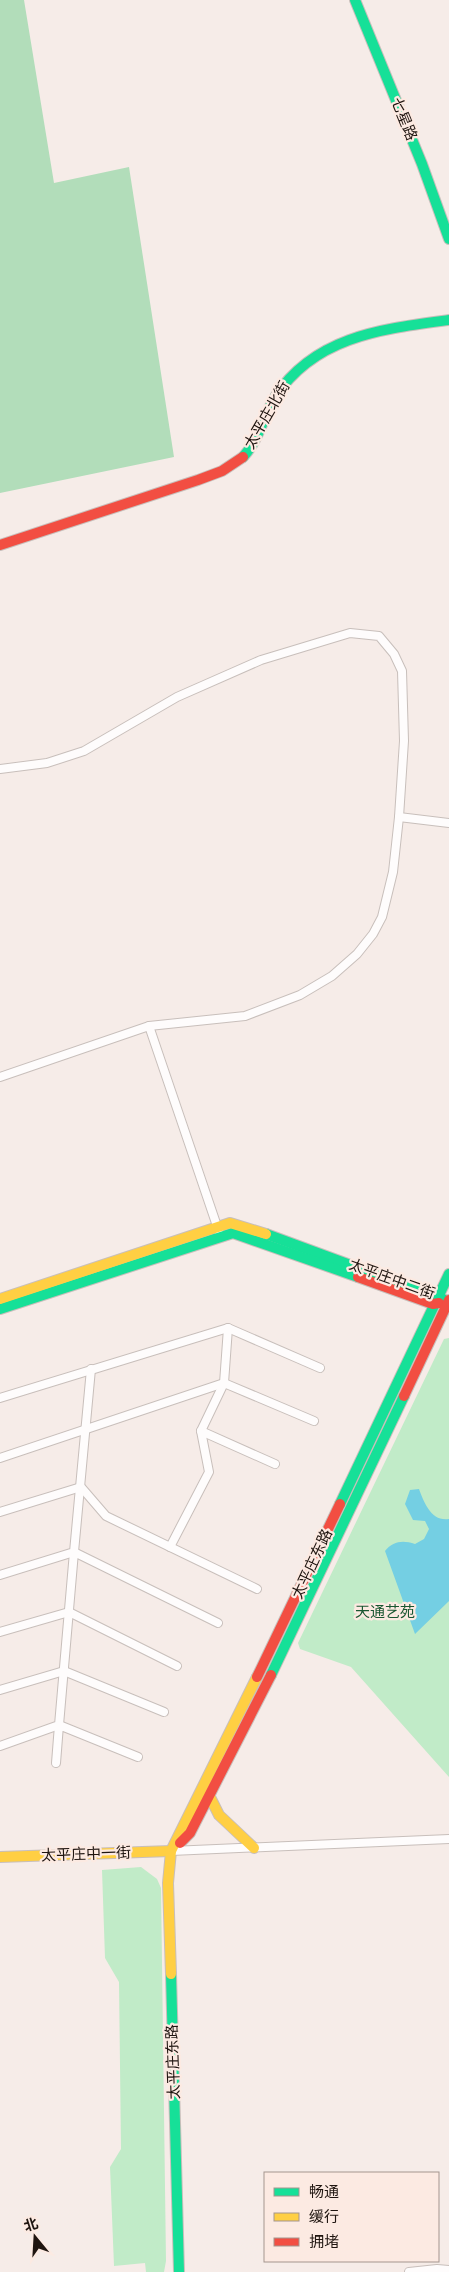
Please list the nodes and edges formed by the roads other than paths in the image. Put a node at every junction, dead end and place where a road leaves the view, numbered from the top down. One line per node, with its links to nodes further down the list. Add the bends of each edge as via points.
1 (355, 0): 2 (main road, 七星路)
2 (449, 239)
3 (449, 320): 4 (main road, 太平庄北街, via 386,328 334,344 293,371 274,398 254,442 242,458 208,477)
4 (0, 545)
5 (0, 769): 6 (street, via 47,763 84,751 177,697 261,660 350,633 379,636 394,654 402,671 404,741)
6 (399, 817): 7 (street); 8 (street, via 393,872 382,917 357,954 332,976 300,995 244,1016)
7 (449, 823)
8 (149, 1026): 9 (street); 10 (street)
9 (0, 1077)
10 (219, 1231): 12 (main road, 太平庄中二街); 13 (main road, 太平庄中二街, via 230,1223 242,1225); 15 (main road, 太平庄中二街)
11 (449, 1274): 13 (main road, 太平庄东路)
12 (0, 1299)
13 (436, 1300): 14 (main road, 太平庄中二街); 46 (main road, 太平庄东路, via 292,1606)
14 (449, 1301): 43 (main road, 太平庄东路, via 284,1650)
15 (0, 1309)
16 (228, 1328): 17 (street); 18 (street); 19 (street)
17 (320, 1368)
18 (91, 1369): 20 (street); 22 (street)
19 (224, 1383): 21 (street); 22 (street); 23 (street)
20 (0, 1398)
21 (314, 1421)
22 (86, 1430): 24 (street); 26 (street)
23 (201, 1431): 25 (street); 28 (street, via 209,1472)
24 (0, 1458)
25 (275, 1464)
26 (80, 1487): 27 (street); 28 (street, via 106,1516); 29 (street)
27 (0, 1512)
28 (170, 1547): 31 (street)
29 (74, 1552): 30 (street); 32 (street); 33 (street)
30 (0, 1575)
31 (257, 1588)
32 (69, 1612): 34 (street); 35 (street); 36 (street)
33 (218, 1624)
34 (0, 1632)
35 (177, 1666)
36 (64, 1671): 37 (street); 38 (street); 39 (street)
37 (0, 1690)
38 (164, 1712)
39 (59, 1725): 40 (street); 41 (street); 42 (street)
40 (0, 1746)
41 (138, 1757)
42 (56, 1763)
43 (209, 1796): 45 (main road, via 219,1814); 46 (main road, 太平庄东路, via 190,1833)
44 (449, 1839): 45 (street)
45 (254, 1848): 46 (street)
46 (171, 1851): 47 (main road, 太平庄中一街); 49 (main road, 太平庄东路, via 168,1883)
47 (0, 1857)
48 (449, 2270): 50 (street)
49 (179, 2272)
50 (409, 2272)

